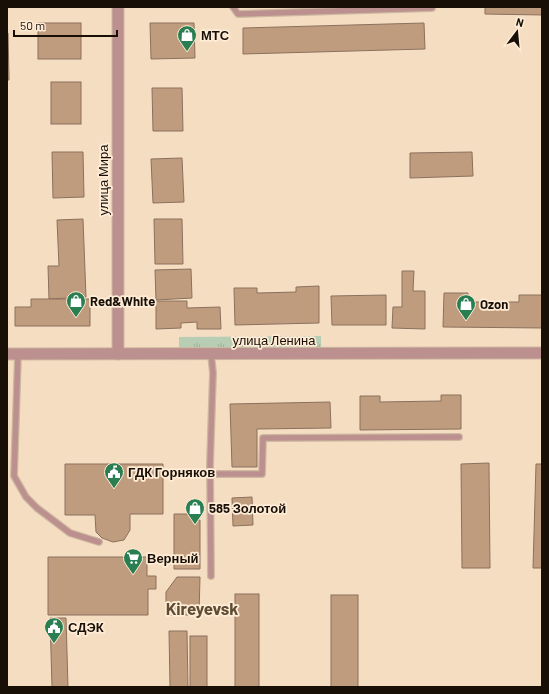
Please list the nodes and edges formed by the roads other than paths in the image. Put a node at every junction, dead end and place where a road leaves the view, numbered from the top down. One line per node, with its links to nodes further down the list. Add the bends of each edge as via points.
1 (118, 7): 6 (street, улица Мира)
2 (233, 7): 3 (lane, via 238,14)
3 (432, 8)
4 (542, 353): 7 (street, улица Ленина)
5 (13, 354): 6 (street, улица Ленина); 10 (lane, via 14,476 26,497 37,508 70,533)
6 (118, 354): 7 (street, улица Ленина)
7 (211, 354): 9 (lane)
8 (460, 438): 9 (lane, via 263,438 262,474)
9 (210, 474): 11 (lane)
10 (99, 542)
11 (211, 576)

